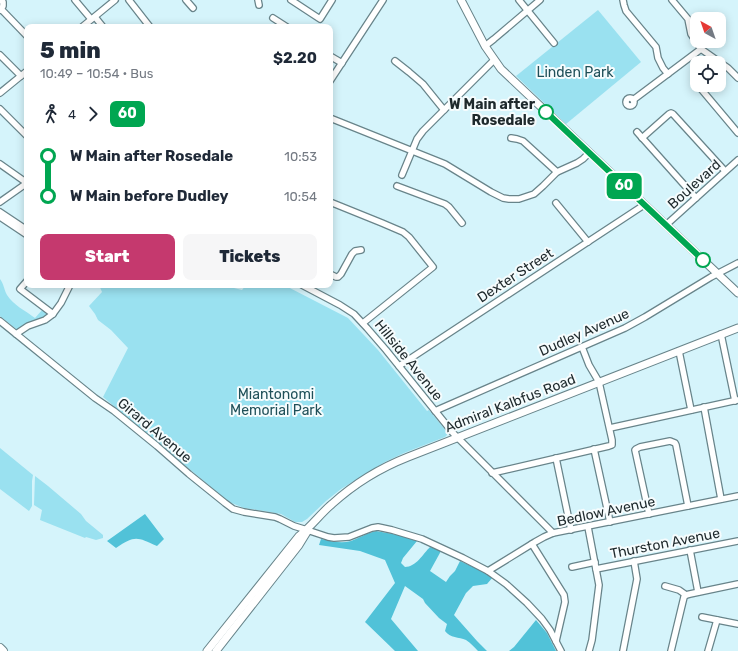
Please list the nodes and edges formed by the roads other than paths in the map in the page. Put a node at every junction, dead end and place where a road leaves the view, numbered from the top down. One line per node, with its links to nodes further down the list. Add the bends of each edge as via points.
1 (1, 0): 15 (street, via 3,4)
2 (75, 0): 17 (street)
3 (115, 0): 17 (street)
4 (129, 0): 21 (street)
5 (186, 0): 14 (street)
6 (291, 0): 7 (street, via 320,19)
7 (332, 0)
8 (383, 0): 31 (street)
9 (462, 0): 25 (main road)
10 (519, 0): 16 (street)
11 (540, 0): 16 (street)
12 (623, 0): 33 (street, via 626,10 656,47 658,58)
13 (672, 0): 26 (street, via 688,19 691,34)
14 (193, 8)
15 (0, 10): 23 (street)
16 (528, 11): 24 (street); 25 (street)
17 (93, 18): 19 (street); 20 (street)
18 (273, 18): 22 (street)
19 (86, 24)
20 (100, 24)
21 (148, 24)
22 (282, 24)
23 (24, 33)
24 (554, 43)
25 (485, 46): 29 (main road)
26 (701, 49): 33 (street); 36 (street)
27 (0, 55): 34 (street)
28 (333, 58): 31 (street)
29 (494, 60): 41 (street); 49 (main road)
30 (395, 61): 41 (street, via 423,84)
31 (342, 63): 35 (street)
32 (24, 74): 34 (street)
33 (668, 74): 39 (street)
34 (21, 76): 38 (street)
35 (333, 76)
36 (738, 78)
37 (704, 92): 45 (street)
38 (0, 94)
39 (633, 100)
40 (0, 109): 44 (street)
41 (444, 110): 48 (street, via 423,131)
42 (333, 119): 48 (street)
43 (637, 132): 47 (street)
44 (24, 133)
45 (738, 133)
46 (511, 138): 53 (street, via 525,143)
47 (642, 138): 52 (street, via 671,113); 58 (street)
48 (412, 150): 53 (street, via 450,166 491,192 509,199 534,194); 54 (street)
49 (590, 153): 53 (street, via 578,163); 62 (main road)
50 (738, 160): 52 (street, Boulevard)
51 (0, 164): 55 (street)
52 (725, 171): 58 (street, Boulevard)
53 (556, 172)
54 (402, 175)
55 (24, 181)
56 (24, 185): 59 (street)
57 (399, 187): 65 (street, via 445,204)
58 (696, 198): 66 (street, Boulevard)
59 (0, 202)
60 (333, 203): 80 (street, via 405,234 433,267)
61 (556, 203): 69 (street)
62 (644, 205): 66 (main road); 69 (street, Dexter Street)
63 (0, 212): 67 (street)
64 (0, 217): 68 (street)
65 (462, 223)
66 (666, 225): 72 (main road)
67 (24, 228)
68 (24, 233)
69 (588, 242): 86 (street, Dexter Street)
70 (361, 250): 73 (street, via 352,254 340,276)
71 (738, 263): 72 (street, Dudley Avenue)
72 (717, 274): 77 (main road); 84 (street, Dudley Avenue, via 632,325)
73 (333, 276)
74 (24, 284): 78 (street, via 20,289)
75 (68, 288): 78 (street)
76 (308, 288): 80 (street, Hillside Avenue, via 340,305)
77 (738, 294)
78 (53, 314): 82 (street)
79 (0, 321): 82 (street, Girard Avenue)
80 (363, 323): 86 (street, Hillside Avenue)
81 (738, 328): 83 (main road, Admiral Kalbfus Road)
82 (16, 334): 103 (street, Girard Avenue, via 124,419 228,506 244,512 275,517)
83 (721, 334): 85 (main road, Admiral Kalbfus Road); 88 (street)
84 (582, 347): 87 (street); 91 (street, Dudley Avenue)
85 (679, 351): 87 (main road, Admiral Kalbfus Road); 90 (street)
86 (399, 366): 91 (street, Hillside Avenue)
87 (599, 382): 92 (street); 93 (main road, Admiral Kalbfus Road)
88 (736, 401): 89 (street)
89 (704, 407): 90 (street); 98 (street)
90 (691, 410): 92 (street)
91 (435, 411): 93 (street, Hillside Avenue)
92 (610, 428): 94 (street, via 612,445)
93 (458, 437): 96 (street, Hillside Avenue); 103 (main road, Admiral Kalbfus Road, via 397,461 369,476 331,505)
94 (594, 449): 95 (street); 101 (street)
95 (556, 458): 96 (street); 104 (street)
96 (492, 473): 105 (street, Hillside Avenue)
97 (738, 496): 98 (street, Bedlow Avenue)
98 (721, 500): 99 (street, Bedlow Avenue)
99 (688, 506): 100 (street, Bedlow Avenue); 100 (street, via 675,443 673,441 640,447 635,450)
100 (648, 514): 101 (street, Bedlow Avenue)
101 (610, 522): 102 (street, Bedlow Avenue)
102 (588, 527): 104 (street, Bedlow Avenue); 110 (street)
103 (308, 530): 113 (street, Girard Avenue, via 334,538 349,537 372,528 385,528 422,539); 124 (main road, Admiral Kalbfus Road, via 299,536 283,555); 125 (main road, Admiral Kalbfus Road)
104 (571, 530): 105 (street, Bedlow Avenue)
105 (554, 533): 107 (street, Bedlow Avenue)
106 (738, 541): 108 (street, Thurston Avenue)
107 (532, 544): 113 (street, Bedlow Avenue); 121 (street, via 564,595)
108 (690, 550): 109 (street, Thurston Avenue); 116 (street)
109 (634, 561): 112 (street, Thurston Avenue); 128 (street, via 637,579)
110 (595, 562): 111 (street); 112 (street)
111 (572, 567)
112 (596, 569): 127 (street, via 599,585)
113 (488, 571): 121 (street, Girard Avenue, via 527,603)
114 (738, 584): 116 (street)
115 (665, 586): 117 (street, via 679,590)
116 (698, 592): 117 (street)
117 (684, 597): 129 (street)
118 (702, 617): 119 (street)
119 (717, 620): 120 (street); 130 (street)
120 (738, 624)
121 (556, 641): 126 (street, Girard Avenue)
122 (0, 648): 123 (highway)
123 (3, 651)
124 (207, 651)
125 (216, 651)
126 (561, 651)
127 (589, 651)
128 (623, 651)
129 (671, 651)
130 (708, 651)

